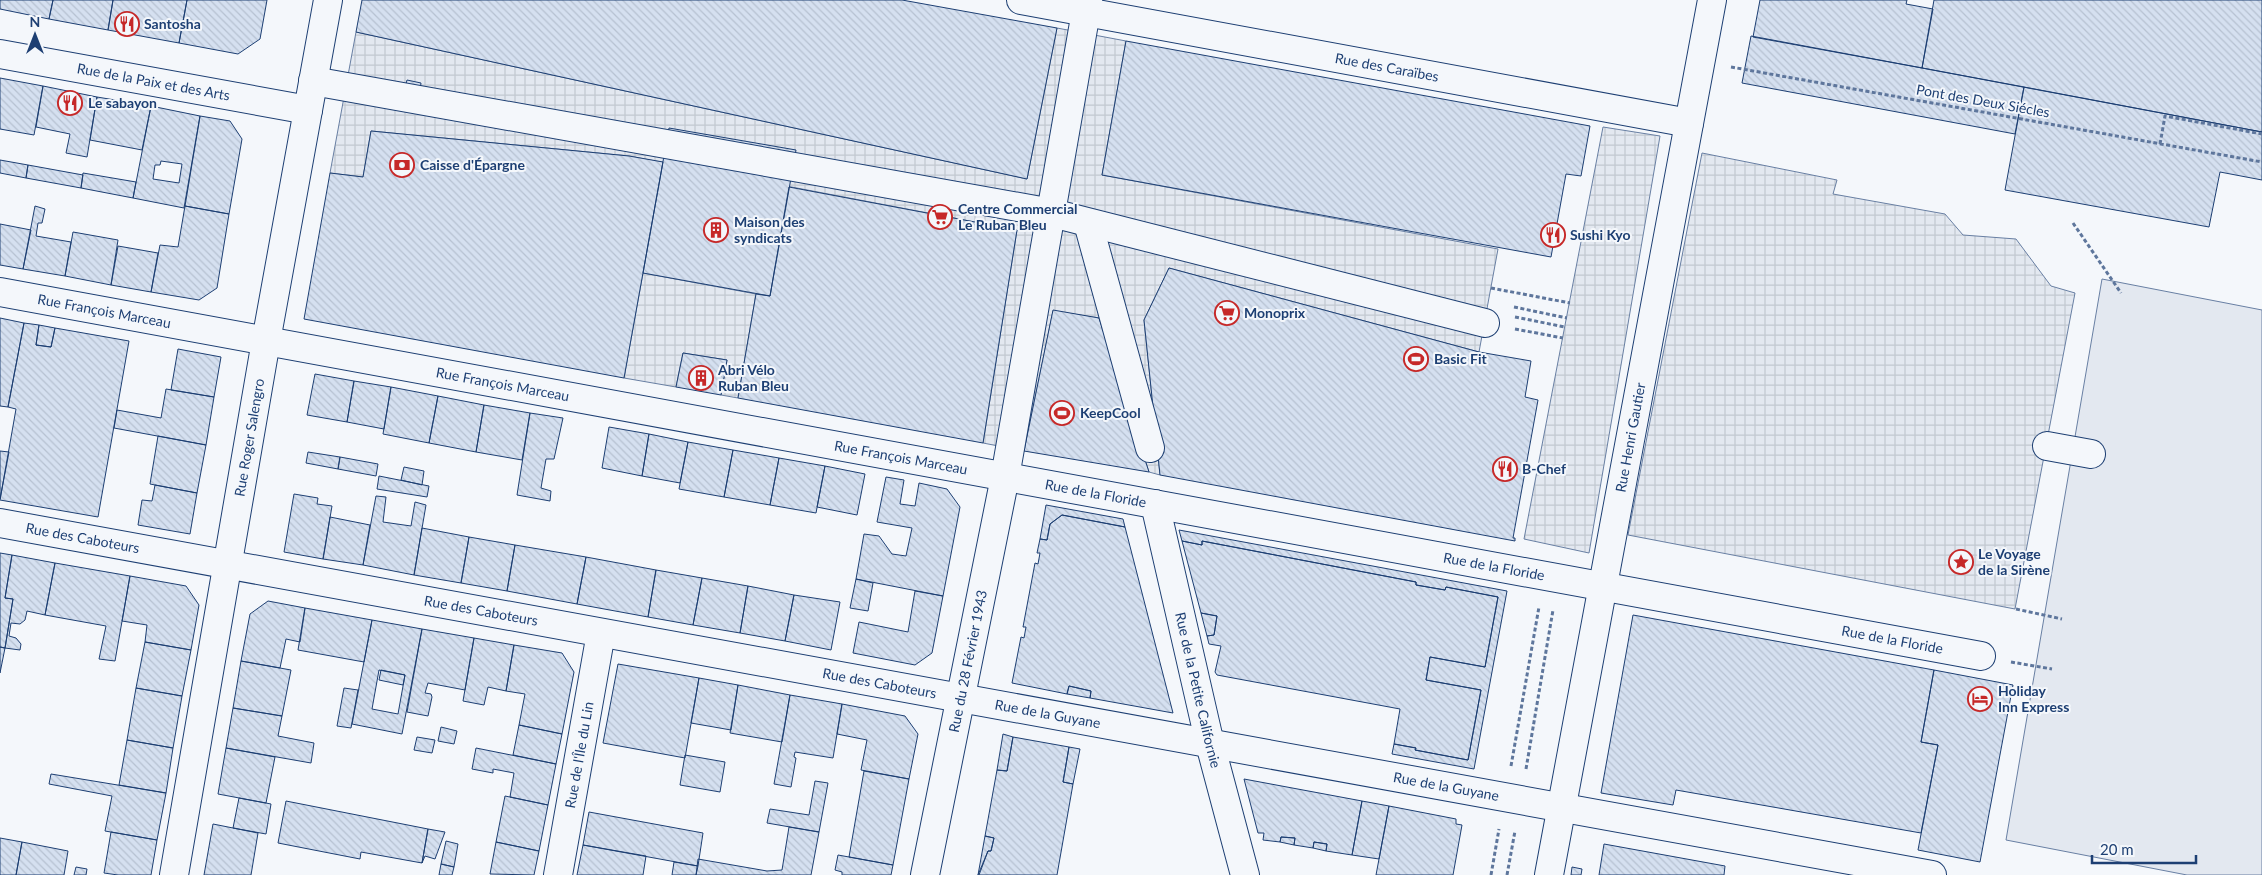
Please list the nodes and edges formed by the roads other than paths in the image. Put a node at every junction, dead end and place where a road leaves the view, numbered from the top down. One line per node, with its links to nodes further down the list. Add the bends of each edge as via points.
1 (328, 0): 6 (street, Rue Roger Salengro)
2 (1021, 0): 4 (street, Rue des Caraïbes)
3 (1712, 0): 8 (street, Rue Henri Gautier)
4 (1086, 15): 8 (street, Rue des Caraïbes); 9 (street, Rue du 28 Février 1943)
5 (0, 54): 7 (street, Rue de la Paix et des Arts)
6 (314, 82): 7 (street, Rue Roger Salengro); 9 (street)
7 (308, 110): 13 (street, Rue Roger Salengro)
8 (1689, 123): 21 (street, Rue Henri Gautier, via 1656,345)
9 (1052, 213): 10 (street); 17 (street, Rue du 28 Février 1943)
10 (1088, 223): 12 (street); 15 (street)
11 (0, 292): 13 (street, Rue François Marceau)
12 (1496, 319)
13 (266, 340): 17 (street, Rue François Marceau); 20 (street, Rue Roger Salengro)
14 (2047, 446): 16 (street)
15 (1150, 448)
16 (2092, 454)
17 (1005, 477): 18 (street, Rue de la Floride); 24 (street, Rue du 28 Février 1943)
18 (1155, 504): 21 (street, Rue de la Floride); 25 (street, Rue de la Petite Californie)
19 (0, 523): 20 (street, Rue des Caboteurs)
20 (228, 565): 22 (street, Rue des Caboteurs); 27 (street, Rue Roger Salengro)
21 (1603, 587): 23 (street, Rue de la Floride); 26 (street, Rue Henri Gautier)
22 (601, 632): 24 (street, Rue des Caboteurs); 28 (street, Rue de l'Île du Lin)
23 (1981, 656)
24 (962, 698): 25 (street, Rue de la Guyane); 29 (street, Rue du 28 Février 1943)
25 (1210, 744): 26 (street, Rue de la Guyane); 30 (street, Rue de la Petite Californie)
26 (1562, 808): 31 (street, Rue Henri Gautier); 32 (street, Rue de la Guyane)
27 (174, 875)
28 (558, 875)
29 (925, 875)
30 (1245, 875)
31 (1550, 875)
32 (1932, 875)

